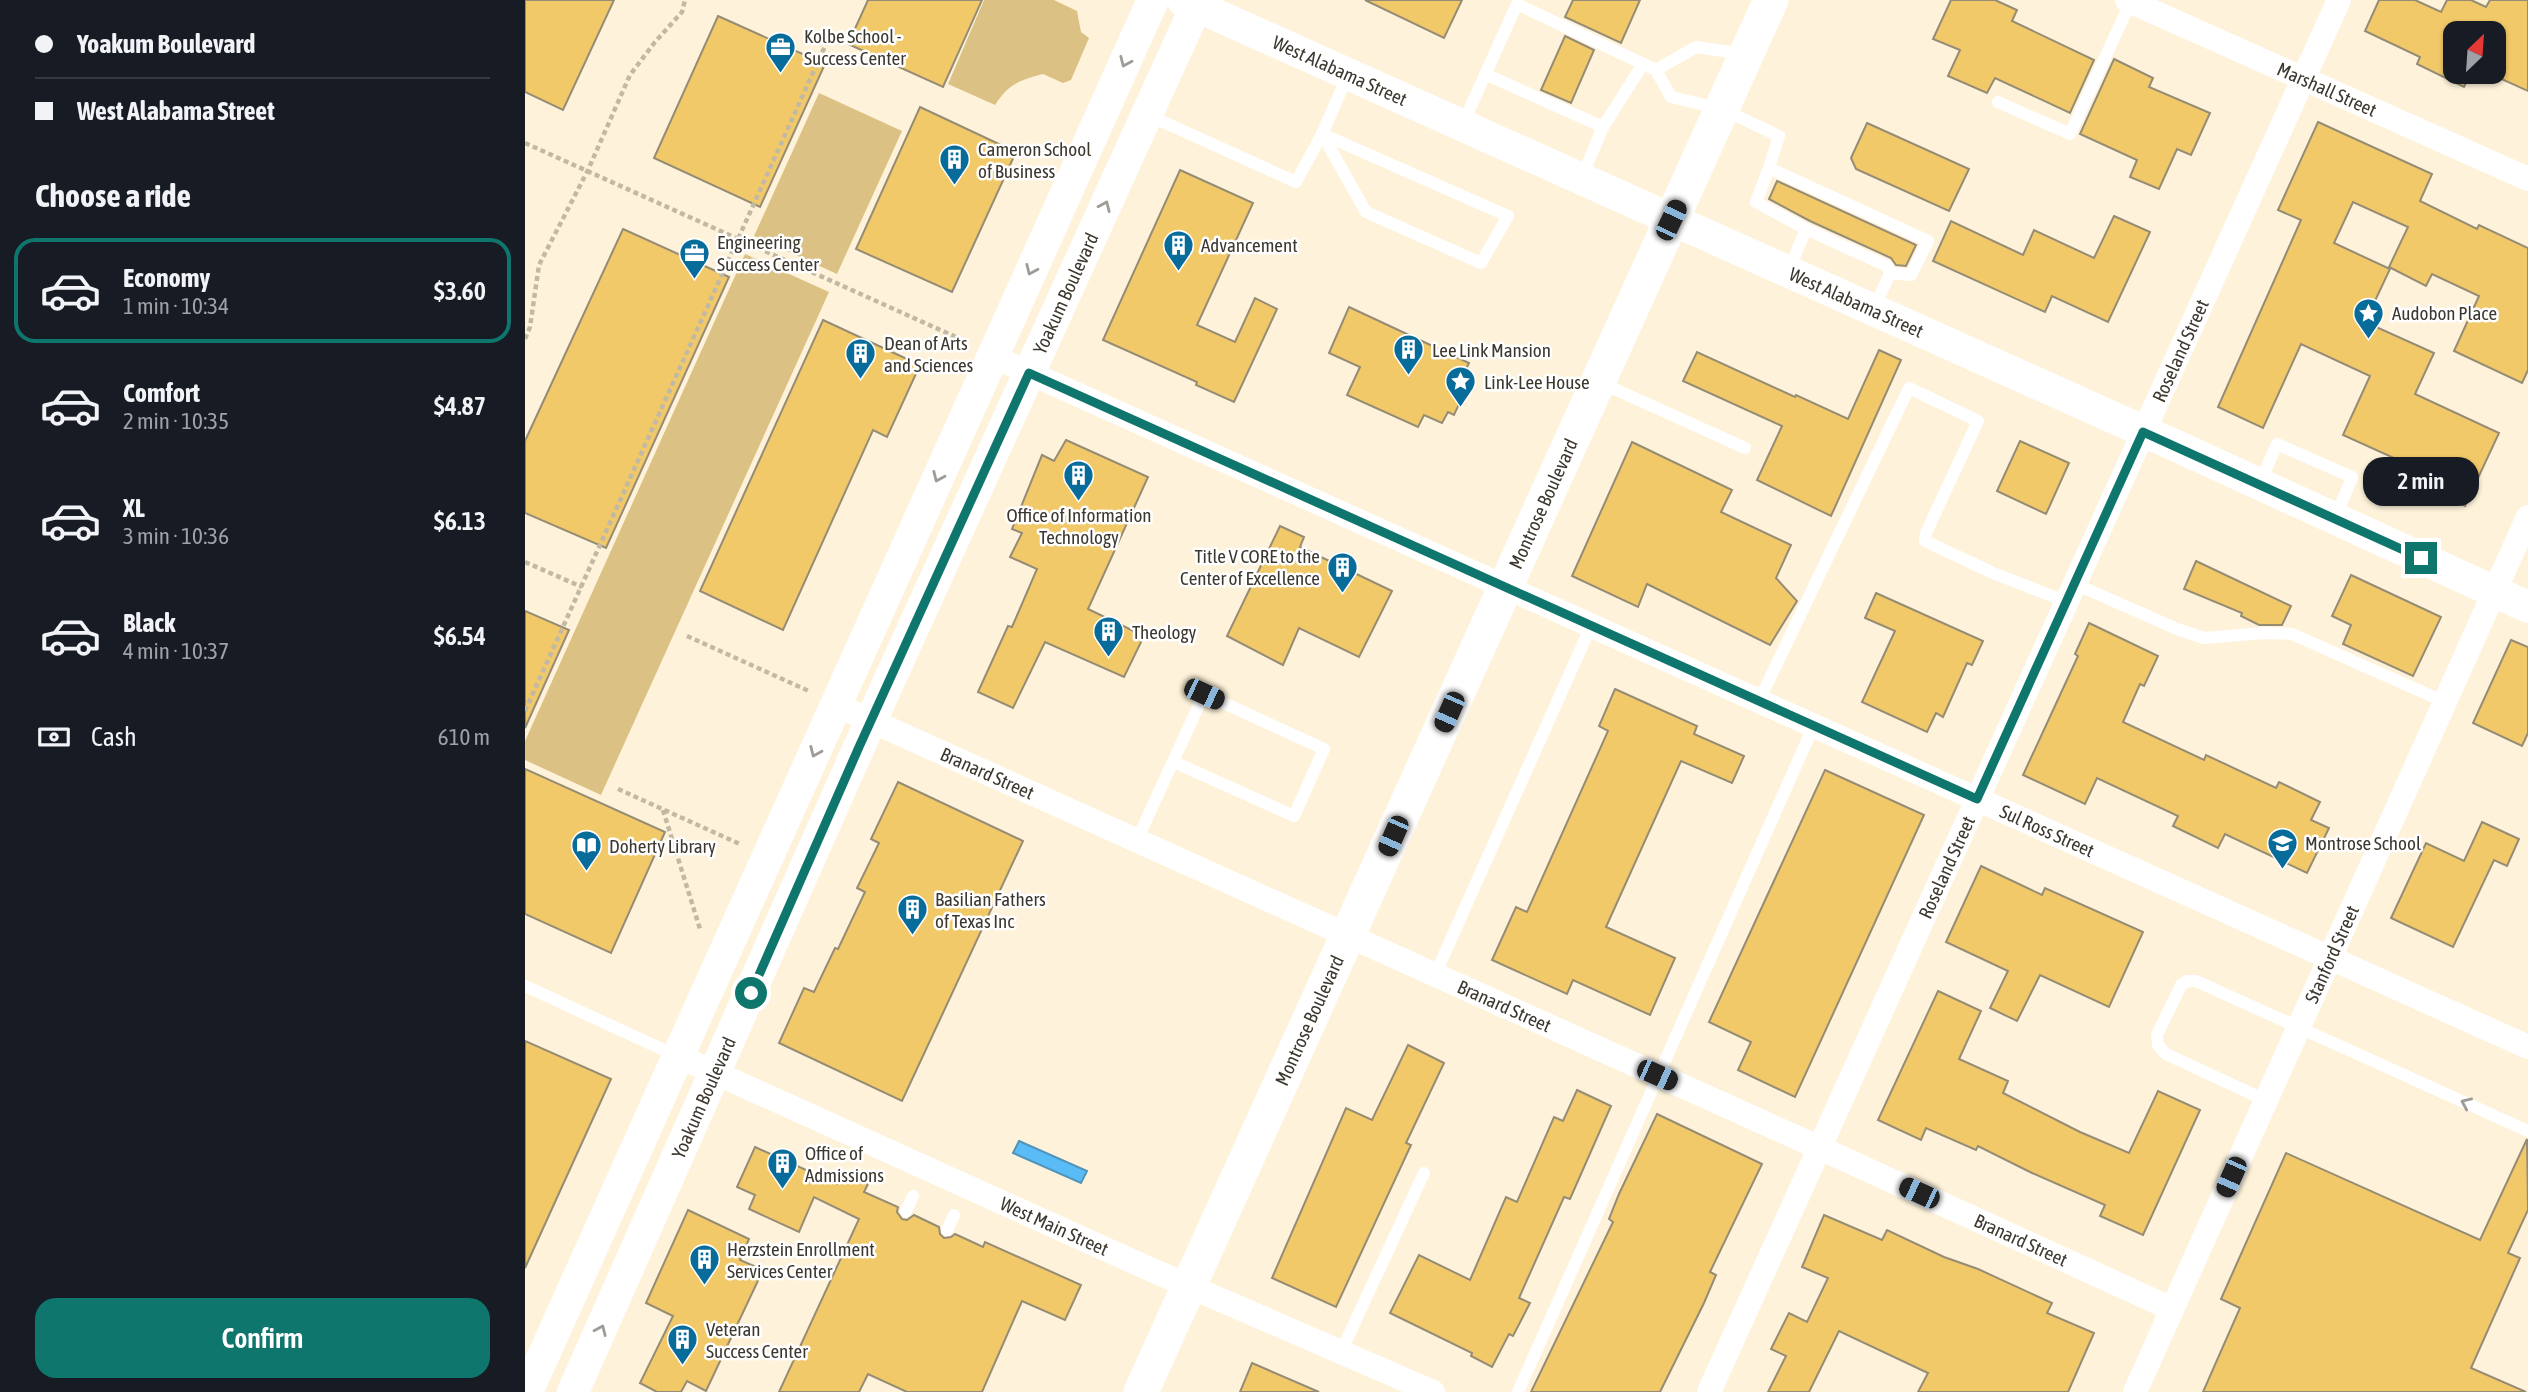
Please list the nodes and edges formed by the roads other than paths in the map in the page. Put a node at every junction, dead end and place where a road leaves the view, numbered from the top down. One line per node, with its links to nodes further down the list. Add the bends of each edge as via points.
1 (1153, 0): 26 (street, one-way to 26)
2 (1771, 0): 6 (main road, Montrose Boulevard)
3 (2339, 0): 11 (street, Roseland Street)
4 (2129, 1): 11 (street, Marshall Street); 12 (lane, via 2070,134)
5 (1193, 2): 9 (street, West Alabama Street); 14 (street, Yoakum Boulevard)
6 (1746, 54): 8 (lane, via 1696,47); 13 (main road, Montrose Boulevard)
7 (1643, 64): 8 (lane); 10 (lane, via 1517,4); 16 (lane)
8 (1656, 70): 13 (lane, via 1671,97)
9 (1348, 74): 15 (street, West Alabama Street); 17 (lane)
10 (1485, 74): 15 (lane); 16 (lane)
11 (2303, 79): 19 (street, Marshall Street); 29 (street, Roseland Street)
12 (1998, 102)
13 (1722, 109): 18 (lane, via 1779,136); 21 (main road, Montrose Boulevard)
14 (1147, 115): 17 (lane, via 1296,182); 27 (street, Yoakum Boulevard, one-way to 14)
15 (1462, 126): 20 (street, West Alabama Street)
16 (1603, 127): 20 (lane)
17 (1322, 134): 17 (lane, via 1508,216 1481,263 1366,212)
18 (1769, 168): 22 (lane, via 1756,202); 24 (lane, via 1928,241 1911,275)
19 (2528, 179)
20 (1581, 180): 21 (street, West Alabama Street)
21 (1671, 220): 23 (street, West Alabama Street); 28 (main road, Montrose Boulevard)
22 (1806, 229): 23 (lane); 24 (lane, via 1887,266)
23 (1788, 272): 25 (street, West Alabama Street)
24 (1890, 272): 25 (lane)
25 (1873, 311): 29 (street, West Alabama Street)
26 (992, 356): 27 (street, Sul Ross Street); 41 (street, one-way to 41)
27 (1029, 373): 34 (street, Sul Ross Street); 42 (street, Yoakum Boulevard)
28 (1599, 382): 30 (lane); 34 (main road, Montrose Boulevard)
29 (2143, 432): 31 (street, West Alabama Street); 36 (street, Roseland Street)
30 (1745, 448)
31 (2259, 485): 33 (street, West Alabama Street); 33 (lane, via 2277,444 2352,477)
32 (2528, 517): 35 (street, Stanford Street)
33 (2335, 519): 35 (street, West Alabama Street)
34 (1505, 587): 38 (street, Sul Ross Street); 47 (main road, Montrose Boulevard)
35 (2495, 592): 37 (street, West Alabama Street); 40 (street, Stanford Street)
36 (2071, 593): 39 (lane, via 1993,573 1925,541 1978,421 1909,388); 40 (lane, via 2204,638 2292,634); 45 (street, Roseland Street)
37 (2528, 607)
38 (1591, 625): 39 (street, Sul Ross Street); 49 (lane)
39 (1759, 701): 43 (street, Sul Ross Street)
40 (2445, 702): 48 (street, Stanford Street)
41 (836, 705): 42 (street, Branard Street); 53 (street, one-way to 53)
42 (871, 721): 46 (street, Branard Street); 54 (street, Yoakum Boulevard)
43 (1814, 725): 45 (street, Sul Ross Street); 55 (lane)
44 (1174, 762): 44 (lane, via 1204,694 1324,749 1294,816); 46 (lane)
45 (1977, 799): 48 (street, Sul Ross Street); 58 (street, Roseland Street)
46 (1137, 840): 47 (street, Branard Street)
47 (1347, 936): 49 (street, Branard Street); 64 (main road, Montrose Boulevard)
48 (2328, 957): 51 (street, Stanford Street); 52 (street, Sul Ross Street)
49 (1435, 975): 55 (street, Branard Street)
50 (525, 986): 53 (lane)
51 (2297, 1027): 56 (street, Stanford Street); 56 (lane, via 2187,981 2157,1035 2166,1054); 57 (lane, one-way to 51)
52 (2528, 1046)
53 (678, 1056): 54 (street, West Main Street); 67 (street)
54 (715, 1073): 64 (street, West Main Street); 68 (street, Yoakum Boulevard, one-way to 54)
55 (1657, 1075): 58 (street, Branard Street); 71 (lane)
56 (2265, 1100): 65 (street, Stanford Street)
57 (2528, 1131)
58 (1820, 1148): 65 (street, Branard Street); 72 (street, Roseland Street)
59 (1424, 1173): 66 (lane)
60 (913, 1196): 61 (lane)
61 (906, 1211)
62 (954, 1215): 63 (lane)
63 (947, 1230)
64 (1189, 1285): 66 (street, West Main Street); 69 (main road, Montrose Boulevard)
65 (2172, 1309): 73 (street, Stanford Street)
66 (1341, 1352): 70 (street, West Main Street)
67 (527, 1392)
68 (573, 1392)
69 (1141, 1392)
70 (1433, 1392)
71 (1518, 1392)
72 (1709, 1392)
73 (2134, 1392)

